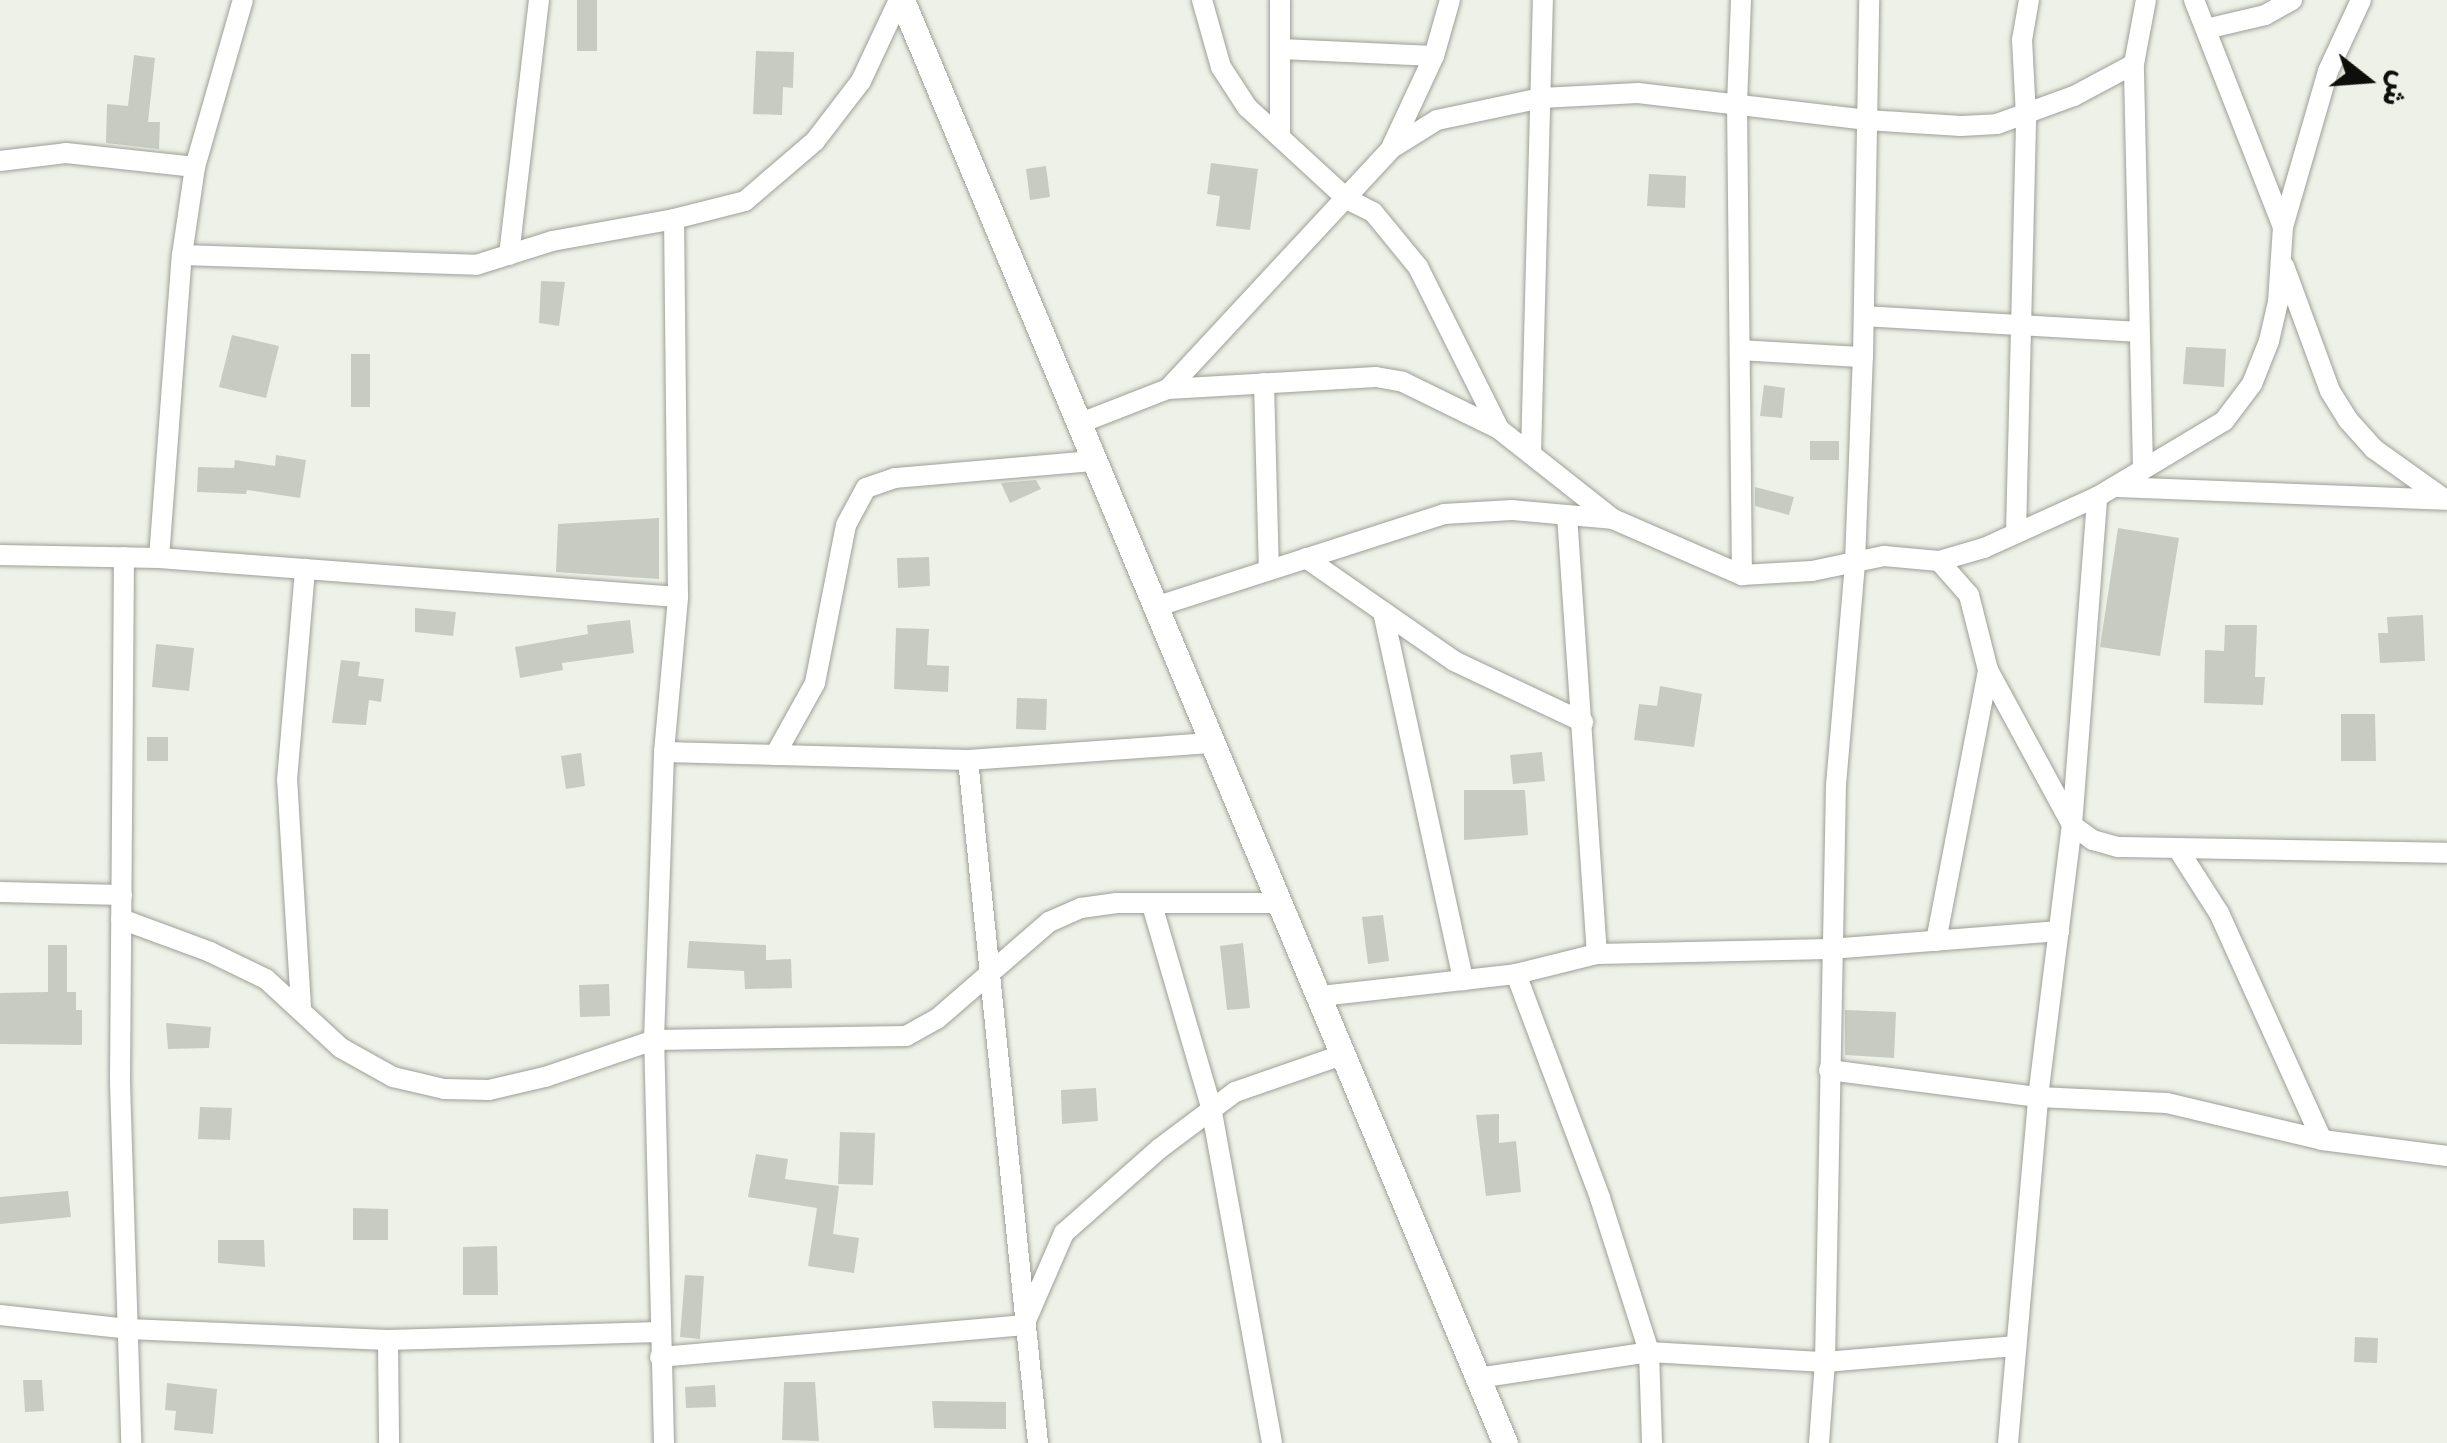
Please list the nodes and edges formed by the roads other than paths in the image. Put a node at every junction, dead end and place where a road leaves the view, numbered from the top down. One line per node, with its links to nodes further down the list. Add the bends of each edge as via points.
1 (243, 0): 26 (street)
2 (538, 0): 31 (street)
3 (900, 0): 28 (street, via 861,81 816,141 745,201); 40 (street)
4 (1202, 0): 23 (street, via 1222,67 1247,107)
5 (1280, 0): 16 (street)
6 (1450, 0): 17 (street)
7 (1543, 0): 19 (street)
8 (1741, 0): 20 (street)
9 (1869, 0): 22 (street)
10 (2029, 0): 21 (street, via 2022,40)
11 (2146, 0): 18 (street)
12 (2194, 0): 15 (street)
13 (2292, 0): 15 (street)
14 (2361, 0): 29 (street, via 2328,71)
15 (2206, 29): 29 (street)
16 (1280, 49): 17 (street); 23 (street)
17 (1434, 56): 24 (street)
18 (2134, 64): 21 (street); 35 (street)
19 (1541, 98): 20 (street, via 1638,92); 24 (street, via 1437,120); 42 (street)
20 (1737, 102): 22 (street); 36 (street)
21 (2026, 116): 22 (street, via 1961,126); 34 (street)
22 (1867, 120): 33 (street)
23 (1280, 137): 27 (street)
24 (1392, 148): 27 (street)
25 (0, 161): 26 (street, via 66,153)
26 (195, 167): 30 (street)
27 (1347, 200): 39 (street); 41 (street, via 1373,212 1418,267)
28 (674, 219): 31 (street, via 552,240); 59 (street)
29 (2283, 227): 32 (street)
30 (182, 255): 31 (street, via 476,265); 52 (street)
31 (509, 255)
32 (2282, 258): 44 (street, via 2269,341 2252,384 2224,420); 46 (street, via 2330,391 2348,420 2374,449)
33 (1864, 316): 34 (street); 37 (street)
34 (2021, 323): 35 (street); 49 (street)
35 (2139, 332): 44 (street)
36 (1740, 350): 37 (street); 58 (street)
37 (1863, 357): 55 (street)
38 (1264, 383): 39 (street); 41 (street, via 1351,376 1402,382); 57 (street)
39 (1168, 390): 40 (street)
40 (1078, 424): 43 (street)
41 (1499, 430): 42 (street)
42 (1531, 454): 48 (street)
43 (1094, 461): 60 (street); 66 (street, via 895,478 866,488 846,525 815,683)
44 (2143, 469): 45 (street)
45 (2104, 492): 46 (street); 49 (street); 68 (street)
46 (2446, 500)
47 (1567, 515): 48 (street); 53 (street, via 1444,514); 63 (street)
48 (1613, 519): 58 (street)
49 (2016, 534): 54 (street)
50 (0, 555): 51 (street)
51 (124, 557): 52 (street); 72 (street)
52 (159, 558): 56 (street)
53 (1306, 558): 57 (street); 61 (street)
54 (1939, 560): 55 (street, via 1884,556); 62 (street, via 1969,595)
55 (1855, 562): 58 (street); 78 (street)
56 (305, 568): 59 (street); 84 (street, via 287,780)
57 (1269, 570): 60 (street)
58 (1742, 575)
59 (678, 597): 65 (street)
60 (1155, 607): 64 (street)
61 (1383, 612): 63 (street, via 1454,661); 82 (street)
62 (1988, 670): 68 (street); 77 (street)
63 (1583, 722): 79 (street)
64 (1213, 743): 67 (street); 73 (street)
65 (664, 752): 66 (street); 85 (street)
66 (775, 755): 67 (street)
67 (968, 760): 80 (street)
68 (2072, 825): 69 (street, via 2118,847); 76 (street)
69 (2178, 848): 70 (street); 90 (street, via 2226,927)
70 (2447, 853)
71 (0, 892): 72 (street)
72 (122, 895): 75 (street)
73 (1282, 903): 74 (street); 83 (street)
74 (1152, 905): 80 (street, via 1081,908 1049,922); 89 (street)
75 (121, 919): 84 (street, via 224,958); 94 (street)
76 (2059, 932): 77 (street); 88 (street)
77 (1936, 941): 78 (street)
78 (1830, 949): 79 (street); 87 (street)
79 (1597, 954): 81 (street)
80 (991, 972): 85 (street, via 937,1019 906,1036); 93 (street)
81 (1516, 974): 82 (street); 98 (street)
82 (1463, 980): 83 (street)
83 (1321, 996): 86 (street)
84 (301, 1007): 85 (street, via 341,1048 394,1077 444,1089 527,1082)
85 (654, 1040): 95 (street)
86 (1345, 1054): 89 (street, via 1235,1092); 101 (street)
87 (1829, 1070): 88 (street); 100 (street)
88 (2038, 1097): 90 (street, via 2167,1103); 97 (street)
89 (1211, 1107): 93 (street, via 1064,1233); 106 (street)
90 (2322, 1140): 91 (street)
91 (2447, 1156)
92 (0, 1316): 94 (street)
93 (1024, 1325): 99 (street); 105 (street)
94 (128, 1329): 96 (street); 102 (street)
95 (659, 1332): 96 (street); 99 (street)
96 (388, 1340): 103 (street)
97 (2016, 1346): 100 (street); 110 (street)
98 (1649, 1352): 100 (street); 101 (street); 108 (street)
99 (660, 1357): 104 (street)
100 (1825, 1362): 109 (street)
101 (1478, 1378): 107 (street)
102 (131, 1443)
103 (389, 1443)
104 (664, 1443)
105 (1038, 1443)
106 (1272, 1443)
107 (1505, 1443)
108 (1654, 1443)
109 (1819, 1443)
110 (2008, 1443)

